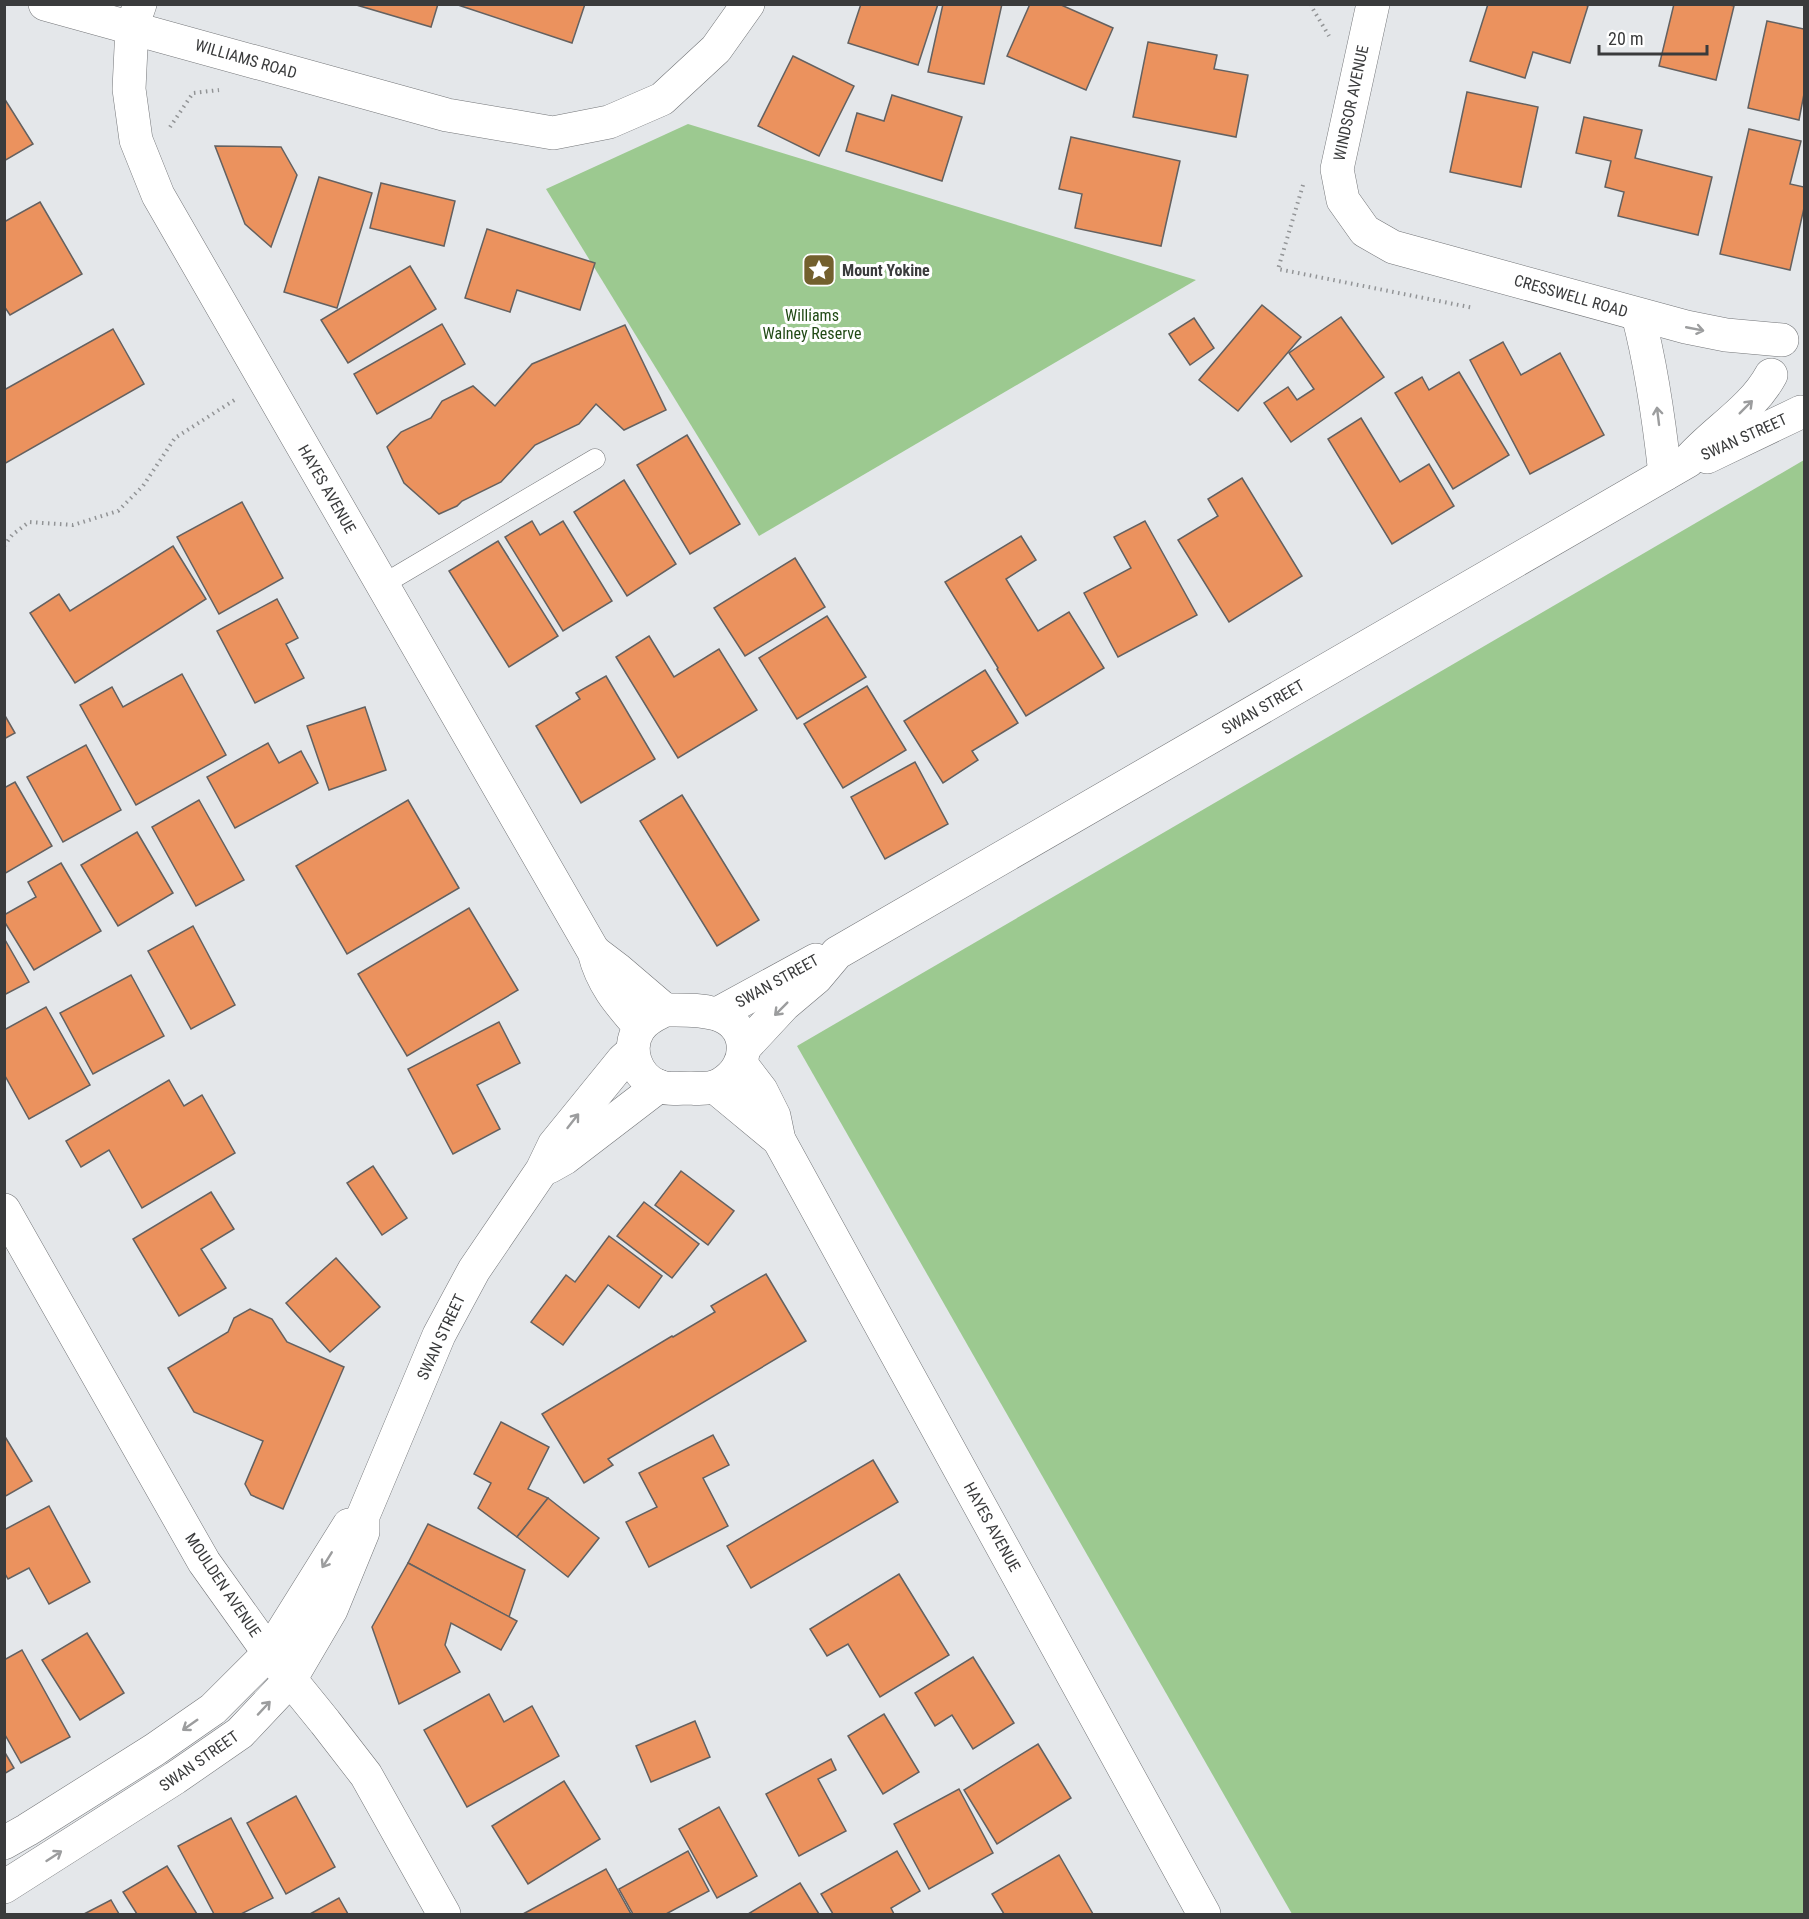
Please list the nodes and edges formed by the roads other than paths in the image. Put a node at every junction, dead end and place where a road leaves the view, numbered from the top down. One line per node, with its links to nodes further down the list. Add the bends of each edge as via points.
1 (45, 4): 4 (street, WILLIAMS ROAD)
2 (748, 4): 4 (street, WILLIAMS ROAD, via 717,49 662,99 609,122 552,133 447,115)
3 (1372, 4): 5 (street, WINDSOR AVENUE, via 1337,169 1343,200)
4 (136, 16): 12 (street, HAYES AVENUE, via 129,89 136,140 158,195)
5 (1365, 231): 6 (street, CRESSWELL ROAD, via 1393,247)
6 (1638, 315): 7 (street, CRESSWELL ROAD, one-way to 7, via 1726,335); 11 (street, one-way to 6)
7 (1793, 332): 8 (street, via 1775,350)
8 (1771, 375): 9 (street, via 1781,397); 11 (street, SWAN STREET, one-way to 8, via 1737,416 1764,389)
9 (1802, 412): 11 (street, SWAN STREET)
10 (595, 459): 12 (lane)
11 (1676, 468): 13 (street, SWAN STREET)
12 (382, 585): 15 (street, HAYES AVENUE, via 594,952 613,995)
13 (837, 953): 14 (street, SWAN STREET, via 826,954); 16 (street, SWAN STREET, one-way to 16, via 816,978 784,1005)
14 (717, 1014): 15 (street, via 702,1010); 16 (street, via 731,1021 741,1034)
15 (646, 1030): 17 (street, via 636,1065); 20 (street, SWAN STREET, one-way to 15, via 555,1145)
16 (742, 1056): 18 (street, via 736,1072); 19 (street, HAYES AVENUE, via 774,1116)
17 (659, 1086): 18 (street); 20 (street, SWAN STREET, via 565,1158)
18 (715, 1087): 19 (street, HAYES AVENUE)
19 (779, 1140): 28 (street, HAYES AVENUE)
20 (542, 1170): 22 (street, SWAN STREET, via 474,1270 444,1325)
21 (4, 1210): 23 (street, MOULDEN AVENUE, via 204,1562)
22 (363, 1516): 23 (street, SWAN STREET, one-way to 23, via 350,1524); 24 (street, SWAN STREET, via 363,1532 331,1610)
23 (269, 1653): 24 (street, MOULDEN AVENUE); 25 (street, SWAN STREET, one-way to 25, via 213,1709)
24 (290, 1680): 26 (street, SWAN STREET, one-way to 24, via 240,1733); 27 (street, MOULDEN AVENUE, via 366,1775)
25 (4, 1843)
26 (4, 1887)
27 (444, 1914)
28 (1204, 1914)

